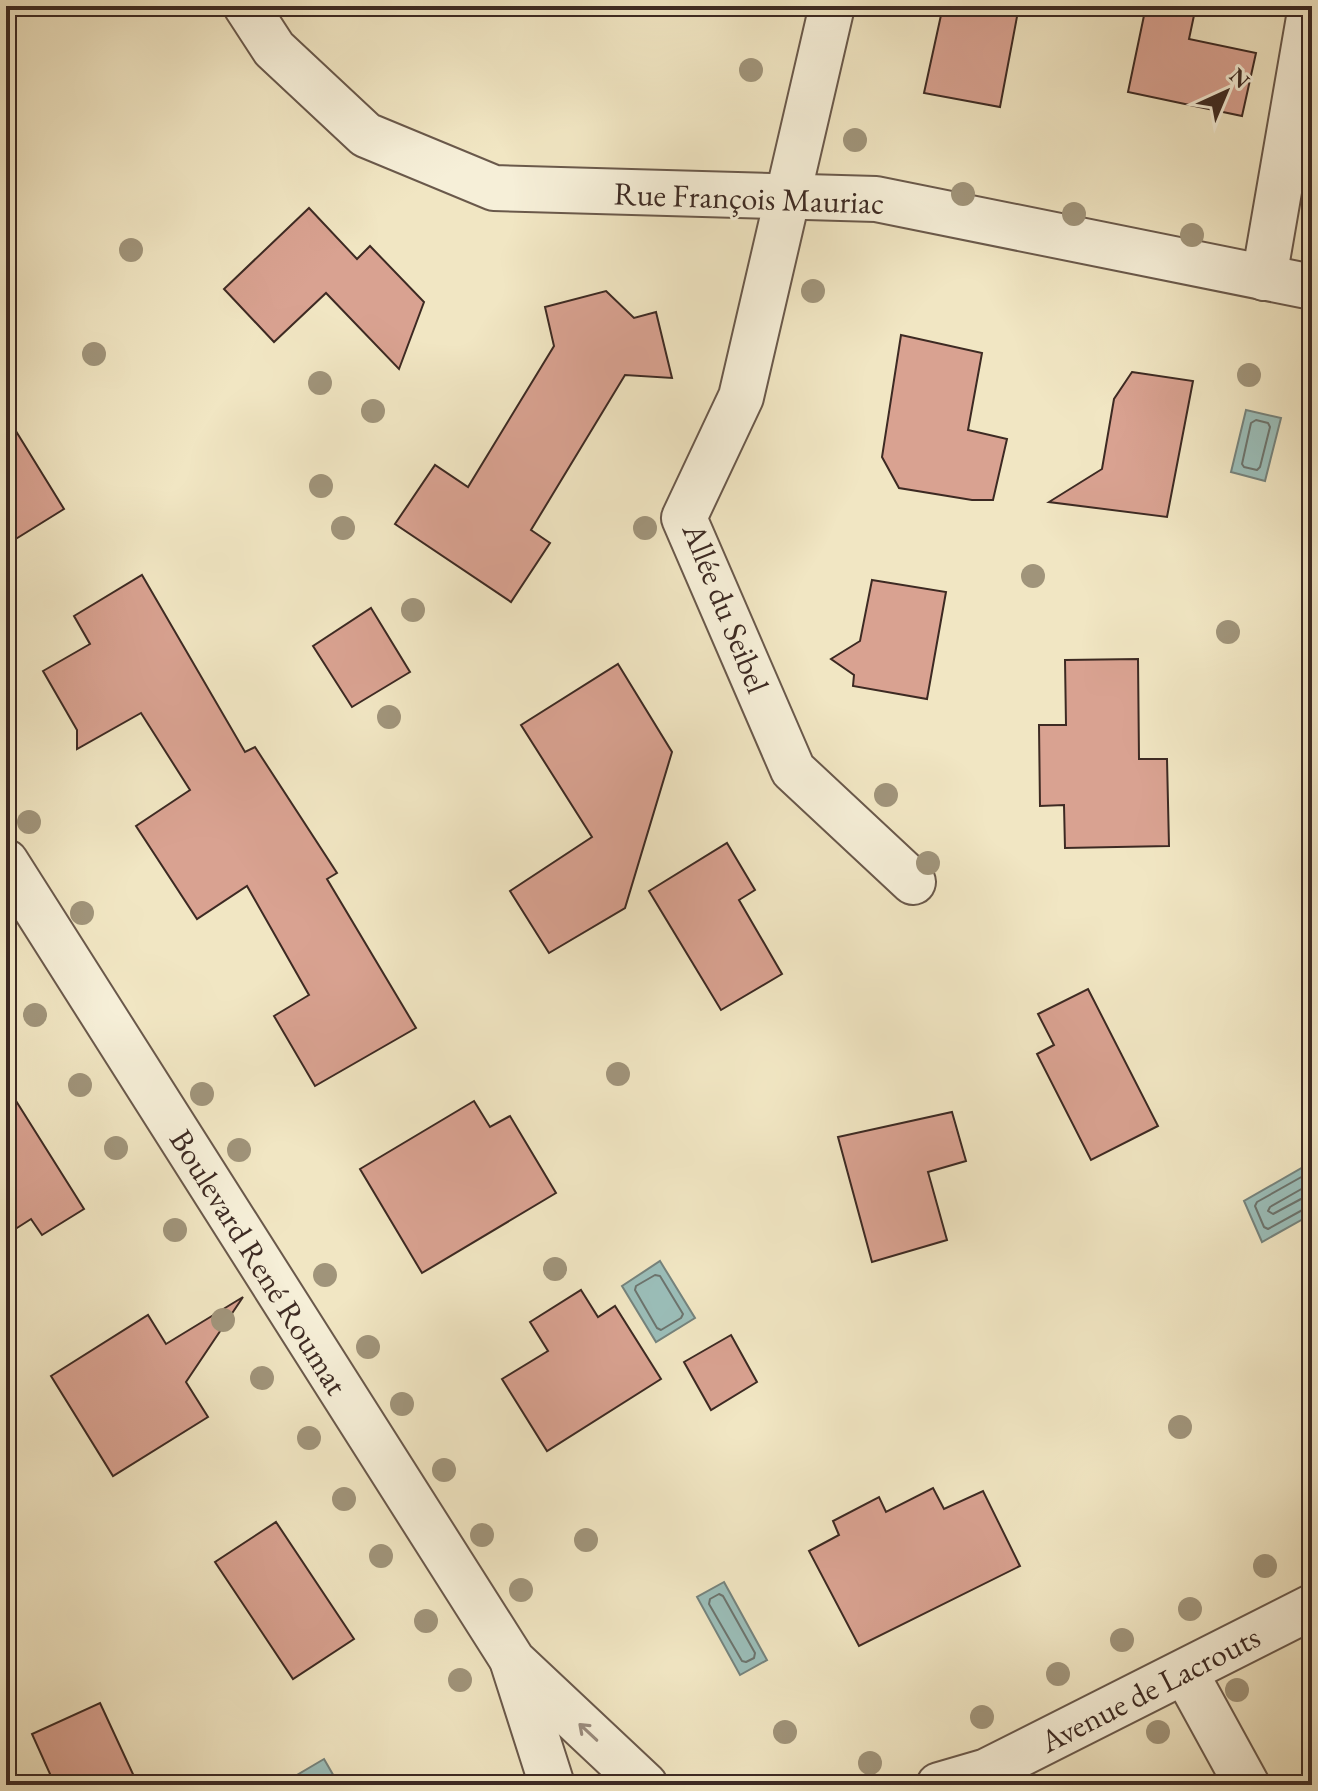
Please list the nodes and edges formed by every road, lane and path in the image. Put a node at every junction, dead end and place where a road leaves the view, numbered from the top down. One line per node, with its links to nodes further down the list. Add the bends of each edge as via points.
1 (246, 6): 4 (street, Rue François Mauriac, via 274,49 366,135 494,188)
2 (832, 6): 4 (street, Allée du Seibel)
3 (1311, 6): 5 (street)
4 (789, 198): 5 (street, Rue François Mauriac, via 876,199); 8 (street, Allée du Seibel, via 741,397 684,518 793,770)
5 (1264, 278): 6 (street, Rue François Mauriac)
6 (1312, 287)
7 (6, 862): 10 (street, Boulevard René Roumat)
8 (913, 882)
9 (1312, 1607): 11 (street, Avenue de Lacrouts)
10 (513, 1661): 13 (street, Boulevard René Roumat); 14 (street, Boulevard René Roumat, one-way to 10)
11 (1185, 1672): 12 (street, Avenue de Lacrouts); 16 (street)
12 (979, 1778): 15 (street, Avenue de Lacrouts)
13 (552, 1785)
14 (645, 1785)
15 (939, 1785)
16 (1247, 1785)

